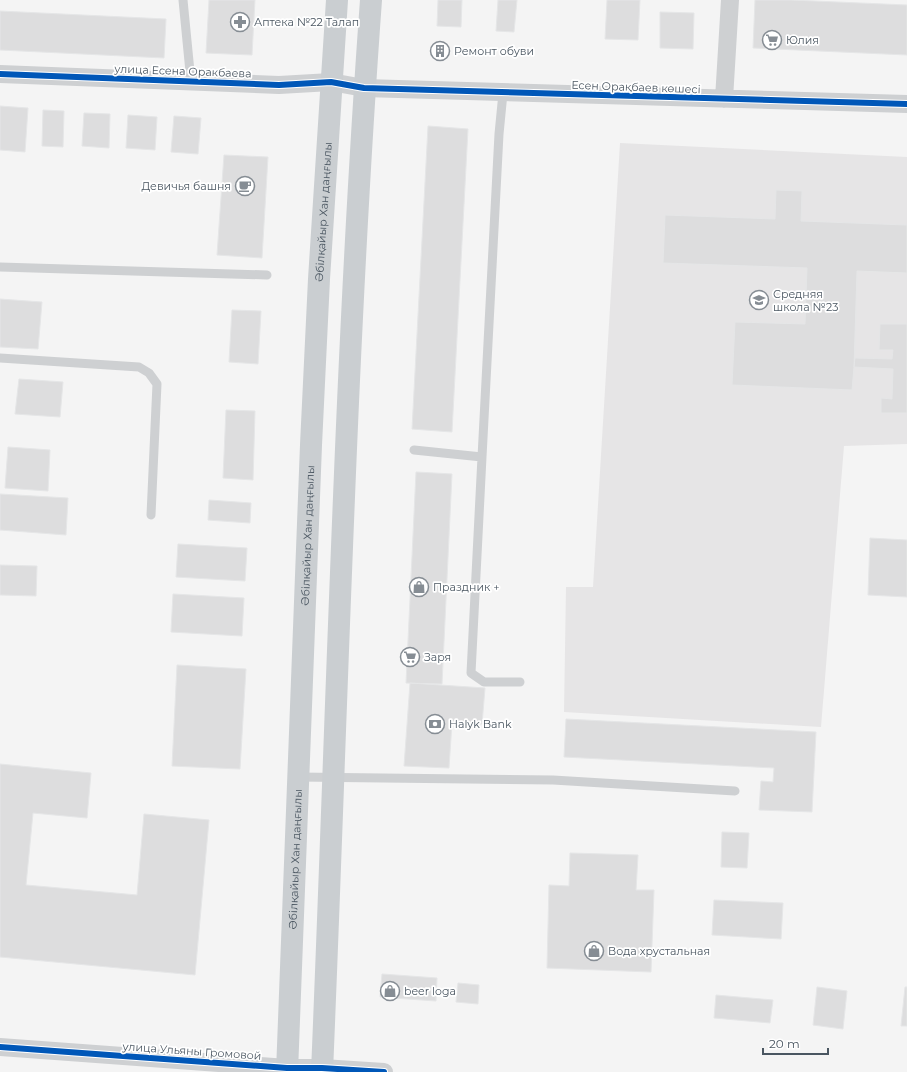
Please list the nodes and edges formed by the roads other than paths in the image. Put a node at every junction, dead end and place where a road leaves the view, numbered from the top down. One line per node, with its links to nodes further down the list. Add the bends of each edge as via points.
1 (183, 0): 6 (lane)
2 (337, 0): 7 (main road, Әбілқайыр Хан даңғылы)
3 (371, 0): 8 (main road)
4 (730, 0): 10 (street)
5 (0, 74): 6 (street, улица Есена Оракбаева)
6 (191, 82): 7 (street, улица Есена Оракбаева, via 279,85)
7 (331, 82): 8 (street, улица Есена Оракбаева); 19 (main road, Әбілқайыр Хан даңғылы, via 311,438)
8 (364, 88): 9 (street, Есен Орақбаев көшесі); 20 (main road, via 345,447)
9 (503, 92): 10 (street, Есен Орақбаев көшесі); 16 (lane)
10 (724, 99): 11 (street, Есен Орақбаев көшесі)
11 (907, 104)
12 (0, 266): 13 (lane)
13 (267, 275)
14 (0, 358): 17 (lane, via 139,367 149,373 157,384)
15 (414, 450): 16 (lane)
16 (482, 457): 18 (lane, via 471,673 484,682)
17 (151, 515)
18 (520, 682)
19 (298, 777): 20 (lane); 23 (main road, Әбілқайыр Хан даңғылы)
20 (333, 777): 21 (lane, via 552,780); 24 (main road)
21 (735, 791)
22 (0, 1047): 23 (street, улица Ульяны Громовой)
23 (287, 1070): 24 (street, улица Ульяны Громовой)
24 (322, 1070): 25 (street, улица Ульяны Громовой)
25 (384, 1072)

